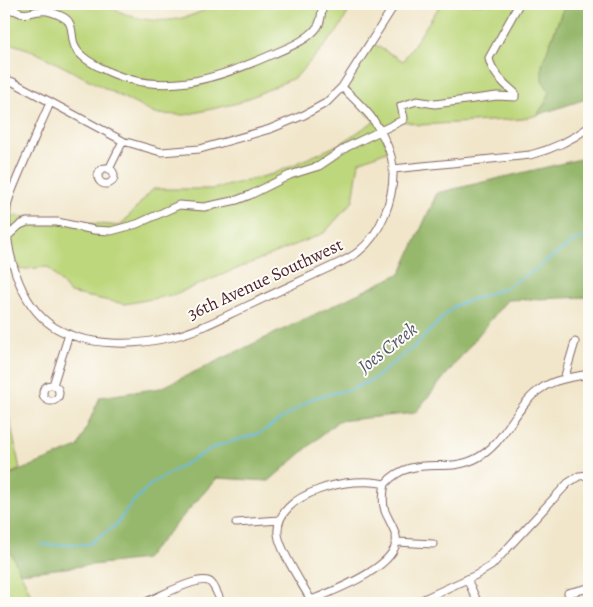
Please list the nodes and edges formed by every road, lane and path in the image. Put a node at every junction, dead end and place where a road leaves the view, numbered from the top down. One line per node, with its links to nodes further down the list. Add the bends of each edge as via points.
1 (10, 4): 6 (street)
2 (323, 4): 6 (street, via 318,25 299,42 242,69 172,84 141,82 108,71 80,55 66,18 45,11)
3 (395, 4): 8 (street)
4 (519, 4): 11 (street, via 489,58 508,88 515,92 515,97 497,96 435,104 410,102 401,106 403,120)
5 (4, 9): 6 (street)
6 (18, 12)
7 (4, 80): 9 (street)
8 (342, 87): 11 (street, via 370,115); 12 (street, via 326,103 304,115 219,145 161,152)
9 (50, 104): 12 (street); 15 (street, 36th Avenue Southwest, via 7,207)
10 (589, 127): 14 (street, via 566,143 530,155)
11 (380, 131): 14 (street); 15 (street, via 347,147 319,166 222,204 179,205 140,223 112,231 57,222 27,222 20,224)
12 (122, 141): 13 (street)
13 (109, 169)
14 (393, 169): 17 (street, 36th Avenue Southwest, via 390,198 380,225 367,244 341,262 199,329 174,337 123,342 96,341)
15 (8, 236): 16 (street, 36th Avenue Southwest)
16 (6, 247): 17 (street, 36th Avenue Southwest, via 23,291 36,310 52,326)
17 (69, 334): 21 (street)
18 (574, 342): 20 (street)
19 (589, 374): 20 (street)
20 (564, 379): 23 (street, via 537,391 494,444 480,456 462,464 408,468 396,473)
21 (54, 385)
22 (589, 475): 28 (street, via 573,478 498,560)
23 (385, 484): 24 (street, via 362,481 335,485 296,501); 26 (street, via 384,507 395,531)
24 (280, 520): 25 (street); 31 (street, via 280,543)
25 (236, 523)
26 (396, 542): 27 (street); 31 (street, via 392,555 376,568)
27 (433, 544)
28 (467, 579): 34 (street); 35 (street)
29 (589, 588): 30 (street)
30 (568, 593)
31 (308, 602)
32 (142, 603): 33 (street, via 204,580 212,584)
33 (222, 603)
34 (415, 603)
35 (478, 603)

